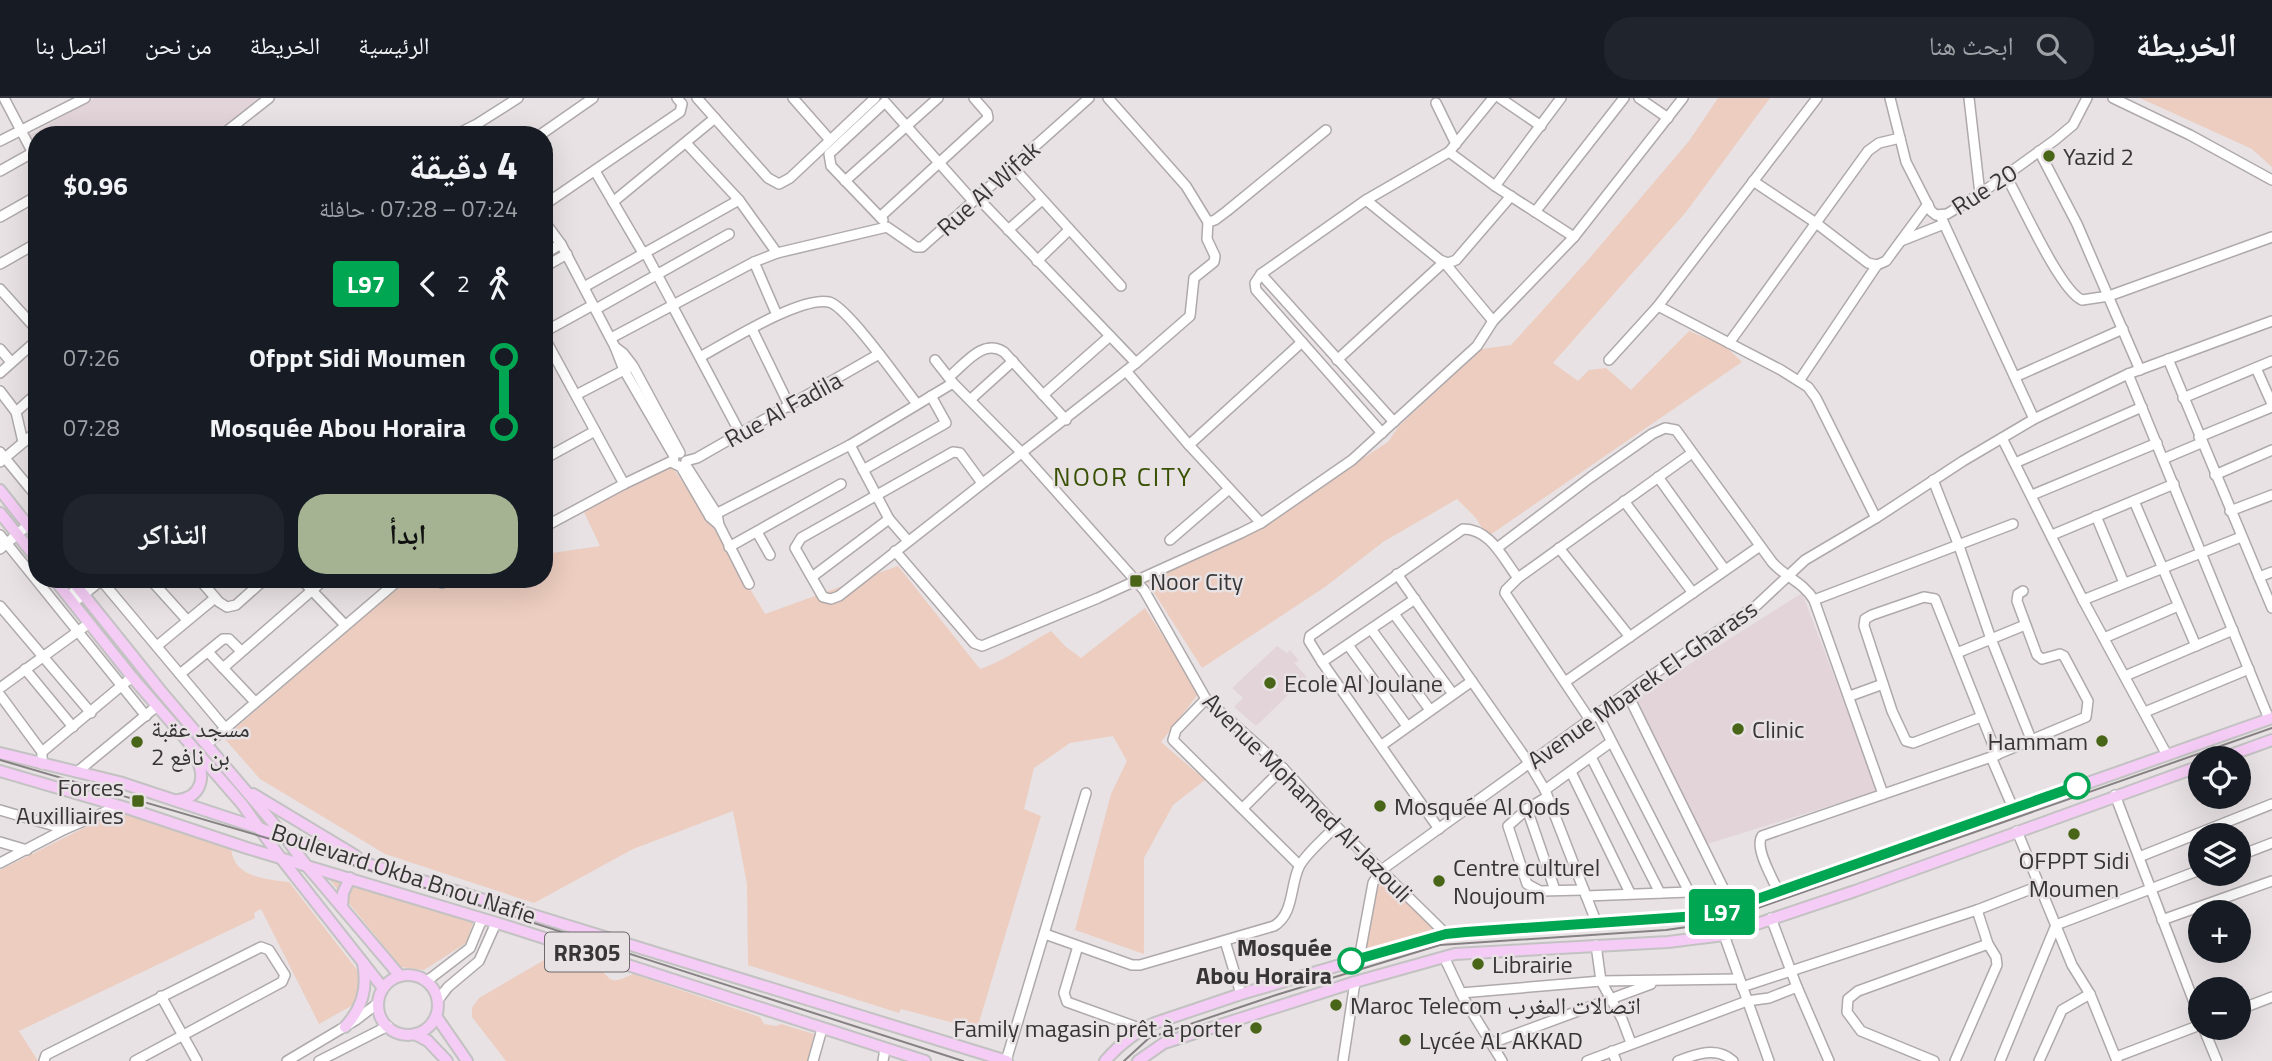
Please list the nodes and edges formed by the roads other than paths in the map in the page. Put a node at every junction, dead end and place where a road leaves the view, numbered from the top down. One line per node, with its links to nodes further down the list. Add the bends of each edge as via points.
1 (4, 98): 36 (street)
2 (85, 98): 31 (street)
3 (269, 98): 32 (street)
4 (517, 98): 33 (street)
5 (593, 98): 34 (street)
6 (677, 98): 49 (street, via 682,104 680,112)
7 (793, 98): 39 (street)
8 (875, 98): 39 (street)
9 (938, 98): 29 (street)
10 (974, 98): 46 (street, via 988,118)
11 (1089, 98): 47 (street, Rue Al Wifak)
12 (1108, 98): 69 (street, via 1186,186)
13 (1493, 98): 43 (street)
14 (1500, 98): 35 (street)
15 (1561, 98): 35 (street)
16 (1624, 98): 65 (street)
17 (1639, 98): 28 (street)
18 (1683, 98): 28 (street)
19 (1817, 98): 53 (street)
20 (1890, 98): 38 (street, Rue 20)
21 (1969, 98): 55 (street)
22 (2087, 98): 44 (street, Rue 20, via 2073,125)
23 (2113, 98): 51 (street)
24 (703, 100): 27 (street)
25 (888, 100): 29 (street); 52 (street, via 829,154 828,162)
26 (1436, 103): 43 (street)
27 (715, 118): 39 (street, via 768,178 779,184); 41 (street)
28 (1668, 118): 76 (street)
29 (906, 125): 46 (street); 52 (street)
30 (28, 126): 36 (street)
31 (29, 126)
32 (233, 126)
33 (473, 126)
34 (553, 126)
35 (1541, 126): 54 (street)
36 (21, 130): 40 (street); 42 (street)
37 (1326, 130): 69 (street)
38 (1900, 138): 64 (street, Rue 20, via 1906,162); 70 (street, via 1871,147)
39 (830, 140)
40 (0, 141)
41 (686, 143): 59 (street); 63 (street)
42 (28, 145)
43 (1453, 148): 54 (street); 61 (street)
44 (2039, 151): 50 (street, Rue 20); 96 (street)
45 (28, 159): 48 (street)
46 (938, 163): 58 (street); 67 (street)
47 (1012, 166): 58 (street, Rue Al Wifak); 60 (street)
48 (0, 171)
49 (595, 171): 57 (street); 63 (street)
50 (2006, 176): 55 (street, Rue 20); 96 (street, via 2070,292 2082,300)
51 (2272, 180)
52 (845, 181): 67 (street)
53 (1754, 181): 70 (street); 97 (street)
54 (1495, 186): 56 (street)
55 (1980, 194): 68 (street, Rue 20)
56 (1511, 196): 65 (street); 88 (street, via 1456,260)
57 (553, 199)
58 (975, 199): 71 (street, Rue Al Wifak, via 920,248); 72 (street)
59 (738, 200): 82 (street); 83 (street)
60 (1042, 200): 72 (street); 73 (street)
61 (1366, 200): 88 (street); 91 (street)
62 (28, 201): 66 (street)
63 (613, 202): 82 (street)
64 (1927, 204): 68 (street, Rue 20); 78 (street)
65 (1535, 212): 76 (street)
66 (0, 217)
67 (880, 217): 71 (street)
68 (1942, 219): 78 (street); 130 (street)
69 (1208, 222): 123 (street, via 1207,239 1215,256 1194,278 1190,316)
70 (1816, 223): 90 (street); 110 (street)
71 (887, 227): 83 (street)
72 (1008, 230): 85 (street)
73 (1069, 230): 85 (street); 93 (street)
74 (553, 233): 79 (street)
75 (730, 234): 92 (street)
76 (1574, 237): 102 (street)
77 (2272, 237): 96 (street)
78 (1901, 241): 90 (street, via 1886,261)
79 (561, 244): 80 (street); 84 (street)
80 (553, 249)
81 (28, 250): 89 (street)
82 (644, 253): 92 (street); 94 (street)
83 (777, 253): 87 (street)
84 (567, 254): 86 (street); 94 (street)
85 (1037, 261): 107 (street)
86 (553, 262)
87 (754, 262): 99 (street); 100 (street)
88 (1444, 262): 102 (street); 118 (street)
89 (0, 264)
90 (1877, 265): 132 (street)
91 (1261, 274): 109 (street, via 1256,289); 118 (street)
92 (657, 275): 98 (street); 99 (street)
93 (1121, 285)
94 (584, 287): 98 (street)
95 (0, 289): 101 (street)
96 (2109, 296): 106 (street)
97 (1658, 306): 110 (street); 119 (street)
98 (595, 307): 105 (street); 108 (street)
99 (673, 307): 108 (street); 115 (street)
100 (777, 316): 104 (street); 114 (street, via 814,303 832,303)
101 (28, 320)
102 (1493, 321): 147 (street, via 1477,346)
103 (2272, 321): 116 (street, Avenue Mbarek El-Gharass)
104 (752, 329): 115 (street); 142 (street)
105 (553, 330)
106 (2123, 330): 126 (street); 130 (street)
107 (1110, 336): 123 (street); 135 (street)
108 (613, 342): 124 (street)
109 (1302, 342): 150 (street); 157 (street)
110 (1729, 343): 132 (street)
111 (28, 348): 122 (street)
112 (0, 349): 122 (street)
113 (553, 352): 134 (street)
114 (879, 354): 140 (street); 142 (street, Rue Al Fadila)
115 (700, 357): 149 (street)
116 (2168, 359): 126 (street, Avenue Mbarek El-Gharass); 137 (street)
117 (935, 360): 131 (street, Avenue Mohamed Al-Jazouli)
118 (1337, 360): 147 (street)
119 (1609, 360)
120 (1013, 361): 131 (street, via 1001,349 990,347 979,351); 135 (street); 138 (street)
121 (2272, 361): 125 (street)
122 (11, 362): 128 (street)
123 (1136, 363): 127 (street)
124 (628, 368): 134 (street); 164 (street)
125 (2256, 368): 137 (street); 141 (street)
126 (2140, 370): 129 (street, Avenue Mbarek El-Gharass)
127 (1126, 371): 145 (street); 157 (street)
128 (0, 373)
129 (2129, 374): 143 (street); 146 (street, Avenue Mbarek El-Gharass)
130 (2015, 377): 146 (street)
131 (951, 380): 136 (street); 138 (street, Avenue Mohamed Al-Jazouli)
132 (1799, 381): 186 (street, via 1816,398)
133 (0, 391): 144 (street)
134 (576, 395): 148 (street)
135 (1044, 395): 145 (street)
136 (931, 396): 140 (street); 166 (street, via 946,423)
137 (2183, 398): 153 (street)
138 (971, 399): 160 (street, Avenue Mohamed Al-Jazouli)
139 (28, 401): 144 (street)
140 (917, 404): 156 (street)
141 (2272, 406): 153 (street)
142 (790, 407): 149 (street, Rue Al Fadila)
143 (2142, 407): 155 (street); 165 (street)
144 (16, 412): 154 (street)
145 (1066, 419): 160 (street)
146 (2034, 419): 152 (street, Avenue Mbarek El-Gharass)
147 (1394, 422): 150 (street)
148 (595, 431): 159 (street); 171 (street)
149 (740, 433): 164 (street, Rue Al Fadila, via 697,458)
150 (1382, 433): 189 (street, via 1352,460)
151 (28, 438): 154 (street)
152 (2002, 438): 165 (street); 169 (street, Avenue Mbarek El-Gharass)
153 (2200, 440): 163 (street); 167 (street)
154 (23, 442): 162 (street)
155 (2157, 443): 163 (street); 178 (street)
156 (850, 445): 166 (street); 184 (street)
157 (1189, 445): 175 (street)
158 (2272, 450): 167 (street)
159 (553, 453)
160 (1021, 453): 170 (street); 217 (street, Avenue Mohamed Al-Jazouli)
161 (1692, 453): 168 (street); 200 (street); 203 (street, via 1676,430 1660,430)
162 (2, 457): 174 (street)
163 (2164, 459): 173 (street)
164 (680, 460): 171 (street, Rue Al Fadila); 184 (street)
165 (2015, 463): 178 (street)
166 (863, 470): 177 (street)
167 (2215, 475): 182 (street)
168 (1658, 477): 180 (street); 209 (street)
169 (1933, 480): 186 (street, Avenue Mbarek El-Gharass); 199 (street)
170 (982, 483): 177 (street, via 960,453 953,452); 197 (street)
171 (624, 484): 188 (street, Rue Al Fadila)
172 (841, 484): 192 (street)
173 (2174, 484): 181 (street); 206 (street)
174 (28, 485)
175 (1229, 489): 189 (street); 196 (street)
176 (0, 490): 191 (main road)
177 (876, 495): 187 (street); 213 (street, via 798,541 795,548)
178 (2032, 495): 194 (street)
179 (2271, 497): 182 (street)
180 (1624, 501): 204 (street); 233 (street)
181 (2134, 501): 185 (street); 208 (street)
182 (2230, 511): 195 (street)
183 (0, 513): 193 (main road)
184 (714, 515): 201 (street)
185 (2096, 516): 194 (street); 218 (street)
186 (1876, 518): 214 (street, Avenue Mbarek El-Gharass, via 1810,557)
187 (889, 519): 197 (street); 213 (street)
188 (553, 522)
189 (1261, 523): 217 (street)
190 (2013, 524): 199 (street)
191 (27, 525): 193 (street)
192 (757, 532): 201 (street); 207 (street)
193 (17, 534): 198 (street); 202 (main road)
194 (2052, 535): 238 (street)
195 (2241, 537): 206 (street); 215 (street)
196 (1170, 540)
197 (908, 541): 205 (street)
198 (2, 542): 210 (street)
199 (1959, 545): 237 (street); 252 (street)
200 (1760, 546): 209 (street); 214 (street)
201 (729, 547): 219 (street)
202 (28, 548)
203 (1497, 548): 212 (street, via 1477,531 1463,529); 216 (street)
204 (1559, 548): 216 (street); 250 (street)
205 (895, 551): 213 (street, via 831,599 823,597); 217 (street, via 982,646)
206 (2201, 552): 208 (street); 248 (street)
207 (770, 555)
208 (2162, 568): 218 (street); 240 (street)
209 (1725, 570): 233 (street)
210 (28, 572)
211 (2272, 572): 215 (street)
212 (1397, 574): 236 (street); 260 (street, via 1311,634)
213 (812, 577)
214 (1788, 577): 237 (street, via 1802,584); 272 (street, Avenue Mbarek El-Gharass, via 1757,605)
215 (2259, 577): 241 (street)
216 (1518, 578): 268 (street, via 1506,593)
217 (1136, 581): 276 (street, Avenue Mohamed Al-Jazouli)
218 (2124, 583): 238 (street)
219 (749, 584)
220 (42, 588): 249 (street)
221 (61, 588): 235 (main road)
222 (77, 588): 235 (street)
223 (79, 588): 292 (main road)
224 (109, 588): 254 (street)
225 (158, 588): 243 (street)
226 (207, 588): 234 (street)
227 (254, 588): 234 (street, via 232,606 223,606)
228 (309, 588): 232 (street)
229 (317, 588): 232 (street)
230 (389, 588): 245 (street)
231 (2023, 591): 246 (street, via 2017,599)
232 (313, 592): 245 (street); 256 (street)
233 (1693, 593): 250 (street)
234 (215, 598): 243 (street)
235 (71, 600): 244 (main road)
236 (1415, 600): 242 (street); 267 (street)
237 (1814, 600): 275 (street)
238 (2083, 600): 251 (street)
239 (0, 606): 259 (street)
240 (2178, 606): 251 (street); 255 (street)
241 (2272, 608)
242 (1394, 614): 247 (street); 273 (street)
243 (187, 620): 254 (street)
244 (89, 623): 249 (street); 266 (main road)
245 (345, 625): 277 (street)
246 (2025, 625): 252 (street); 289 (street, via 2040,658 2064,656 2089,705 2086,717)
247 (1371, 629): 253 (street); 279 (street)
248 (2234, 630): 255 (street); 263 (street)
249 (79, 631): 259 (street); 270 (street)
250 (1630, 637): 268 (street)
251 (2104, 638): 265 (street)
252 (1991, 639): 258 (street); 289 (street)
253 (1348, 645): 260 (street); 286 (street)
254 (157, 646): 264 (street)
255 (2196, 646): 265 (street)
256 (241, 651): 257 (street, via 226,639); 261 (street)
257 (208, 652): 261 (street); 264 (street)
258 (1957, 653): 269 (street, via 1932,597 1872,615 1864,626); 283 (street)
259 (41, 657): 262 (street); 281 (street)
260 (1322, 662): 293 (street)
261 (223, 668): 277 (street)
262 (25, 669): 271 (street); 287 (street)
263 (2249, 669): 280 (street); 285 (street)
264 (180, 674): 288 (street)
265 (2124, 676): 280 (street)
266 (132, 677): 270 (street); 278 (main road)
267 (1472, 681): 273 (street); 301 (street)
268 (1565, 682): 284 (street)
269 (1883, 684): 275 (street); 283 (street, via 1900,732 1909,743)
270 (122, 685): 281 (street); 282 (street)
271 (0, 688)
272 (1627, 693): 284 (street, Avenue Mbarek El-Gharass); 350 (street)
273 (1453, 694): 279 (street)
274 (0, 695): 300 (street)
275 (1850, 696): 310 (street)
276 (1206, 699): 302 (street, Avenue Mohamed Al-Jazouli); 316 (street, via 1176,730 1173,740)
277 (255, 702): 288 (street)
278 (157, 706): 282 (street); 294 (main road)
279 (1430, 710): 286 (street)
280 (2145, 712): 297 (street)
281 (91, 713): 287 (street)
282 (146, 716): 305 (street)
283 (1981, 717): 298 (street)
284 (1594, 718): 290 (street); 301 (street, Avenue Mbarek El-Gharass)
285 (2271, 719): 297 (main road)
286 (1408, 726): 293 (street)
287 (73, 727): 300 (street)
288 (225, 728): 292 (street)
289 (2031, 739): 298 (street)
290 (1611, 742): 299 (street); 344 (street)
291 (2271, 743): 295 (main road)
292 (207, 744): 307 (main road)
293 (1382, 745): 324 (street)
294 (191, 746): 313 (main road, via 202,771 201,782 191,796); 322 (main road)
295 (2251, 749)
296 (0, 753): 300 (main road, Boulevard Okba Bnou Nafie / RR305)
297 (2167, 755): 317 (main road)
298 (1994, 756): 310 (street); 317 (street)
299 (1591, 757): 306 (street); 348 (street)
300 (42, 758): 305 (main road, Boulevard Okba Bnou Nafie / RR305)
301 (1529, 763): 309 (street); 324 (street, Avenue Mbarek El-Gharass)
302 (1283, 768): 316 (street); 321 (street, Avenue Mohamed Al-Jazouli)
303 (2188, 770): 311 (main road)
304 (0, 771): 312 (main road, Boulevard Okba Bnou Nafie / RR305)
305 (77, 772): 313 (main road, Boulevard Okba Bnou Nafie / RR305)
306 (1571, 772): 309 (street); 347 (street)
307 (244, 788): 326 (main road); 335 (main road)
308 (1086, 793): 359 (street)
309 (1546, 793): 318 (street); 346 (street)
310 (1883, 794): 345 (street, via 1762,836 1760,851)
311 (2115, 795): 325 (main road); 332 (street)
312 (90, 798): 315 (main road, Boulevard Okba Bnou Nafie / RR305); 320 (street)
313 (175, 800): 322 (main road, Boulevard Okba Bnou Nafie / RR305)
314 (2272, 804): 332 (street)
315 (119, 806): 320 (street); 331 (main road, Boulevard Okba Bnou Nafie / RR305)
316 (1243, 808): 336 (street)
317 (2013, 808): 345 (main road)
318 (1527, 809): 343 (street); 343 (street, via 1510,822 1508,832 1527,884 1534,890)
319 (0, 810): 323 (street)
320 (88, 820): 323 (street)
321 (1336, 826): 336 (street); 337 (street, Avenue Mohamed Al-Jazouli)
322 (258, 827): 326 (main road, Boulevard Okba Bnou Nafie / RR305); 331 (main road)
323 (65, 830): 329 (street)
324 (1439, 830): 337 (street, Avenue Mbarek El-Gharass)
325 (2017, 831): 341 (street); 353 (main road)
326 (285, 837): 334 (main road); 335 (main road, Boulevard Okba Bnou Nafie / RR305)
327 (0, 842): 329 (street)
328 (2272, 843): 330 (street)
329 (27, 849): 333 (street)
330 (2251, 851)
331 (280, 857): 334 (main road, Boulevard Okba Bnou Nafie / RR305); 368 (main road)
332 (2139, 857): 342 (street)
333 (0, 863)
334 (306, 865): 339 (main road, Boulevard Okba Bnou Nafie / RR305); 349 (main road)
335 (371, 865): 413 (main road, Boulevard Okba Bnou Nafie / RR305)
336 (1299, 865): 362 (street, via 1282,922)
337 (1380, 871): 360 (street, Avenue Mohamed Al-Jazouli); 367 (street, via 1373,883)
338 (2188, 874): 342 (street)
339 (350, 878): 349 (main road); 354 (main road, Boulevard Okba Bnou Nafie / RR305)
340 (2272, 881): 355 (street)
341 (2039, 886): 351 (street); 358 (street)
342 (2150, 887): 355 (street); 358 (street)
343 (1555, 890): 346 (street)
344 (1689, 892): 348 (street); 352 (street)
345 (1779, 892): 350 (main road)
346 (1585, 893): 347 (street); 357 (street)
347 (1630, 893): 348 (street)
348 (1660, 893)
349 (342, 907): 370 (main road)
350 (1733, 908): 352 (main road)
351 (1977, 910): 363 (street); 369 (street)
352 (1702, 916): 357 (main road)
353 (1771, 918): 361 (main road); 369 (street)
354 (482, 919): 356 (main road, Boulevard Okba Bnou Nafie / RR305); 371 (street, via 470,948)
355 (2162, 920): 376 (street)
356 (496, 923): 385 (street, via 479,961); 392 (main road, Boulevard Okba Bnou Nafie / RR305)
357 (1597, 924): 360 (main road)
358 (2056, 925): 381 (street); 426 (street)
359 (1045, 934): 365 (street); 413 (street)
360 (1446, 934): 367 (main road)
361 (1724, 935): 364 (main road); 375 (street)
362 (1225, 941): 365 (street, via 1140,965); 380 (street)
363 (1988, 944): 424 (street, via 1858,991 1848,999 1847,1012 1861,1031); 425 (street, via 1997,968)
364 (1597, 945): 366 (main road); 372 (street)
365 (1078, 946): 393 (street, via 1064,993 1067,1002)
366 (1444, 957): 373 (main road); 379 (street)
367 (1359, 959): 380 (main road)
368 (362, 961): 378 (main road); 391 (main road, via 365,989 355,1016)
369 (1791, 970): 375 (street); 377 (street)
370 (400, 976): 371 (main road); 378 (main road)
371 (427, 981): 385 (main road)
372 (1601, 981): 374 (street); 379 (street); 384 (street)
373 (1355, 982): 402 (main road, via 1164,1043); 416 (street)
374 (1657, 982): 375 (street); 384 (street)
375 (1741, 983): 386 (street)
376 (2188, 986)
377 (1797, 987): 386 (street); 423 (street)
378 (383, 988): 387 (main road)
379 (1461, 993): 398 (street)
380 (1241, 994): 393 (main road)
381 (2090, 994): 403 (street); 427 (street, via 2062,1010)
382 (161, 996): 396 (street); 396 (street, via 261,947 269,950 285,975 282,982); 405 (street, via 46,1055)
383 (2272, 997): 388 (street)
384 (1611, 998): 398 (street); 399 (street)
385 (438, 1000): 389 (main road)
386 (1746, 1001): 399 (street); 422 (street)
387 (378, 1003): 390 (main road); 391 (street)
388 (2251, 1005)
389 (436, 1016): 395 (main road); 410 (main road)
390 (388, 1026): 395 (main road); 404 (street)
391 (345, 1027): 408 (street)
392 (822, 1029): 401 (main road, Boulevard Okba Bnou Nafie / RR305); 411 (street)
393 (1142, 1029): 414 (main road)
394 (2188, 1031): 403 (street)
395 (415, 1034): 409 (main road)
396 (182, 1036): 406 (street); 407 (street)
397 (2208, 1040): 428 (street)
398 (1492, 1043): 417 (street)
399 (1631, 1043): 400 (street)
400 (1612, 1051): 418 (street); 419 (street)
401 (884, 1055): 412 (main road, Boulevard Okba Bnou Nafie / RR305)
402 (1147, 1056): 415 (main road)
403 (2116, 1059)
404 (324, 1060)
405 (44, 1061)
406 (135, 1061)
407 (197, 1061)
408 (287, 1061)
409 (447, 1061)
410 (467, 1061)
411 (813, 1061)
412 (925, 1061)
413 (1007, 1061)
414 (1105, 1061)
415 (1138, 1061)
416 (1343, 1061)
417 (1502, 1061)
418 (1587, 1061)
419 (1616, 1061)
420 (1678, 1061): 421 (street, via 1715,1052)
421 (1733, 1061)
422 (1769, 1061)
423 (1828, 1061)
424 (1934, 1061)
425 (1955, 1061)
426 (2000, 1061)
427 (2039, 1061)
428 (2217, 1061)

